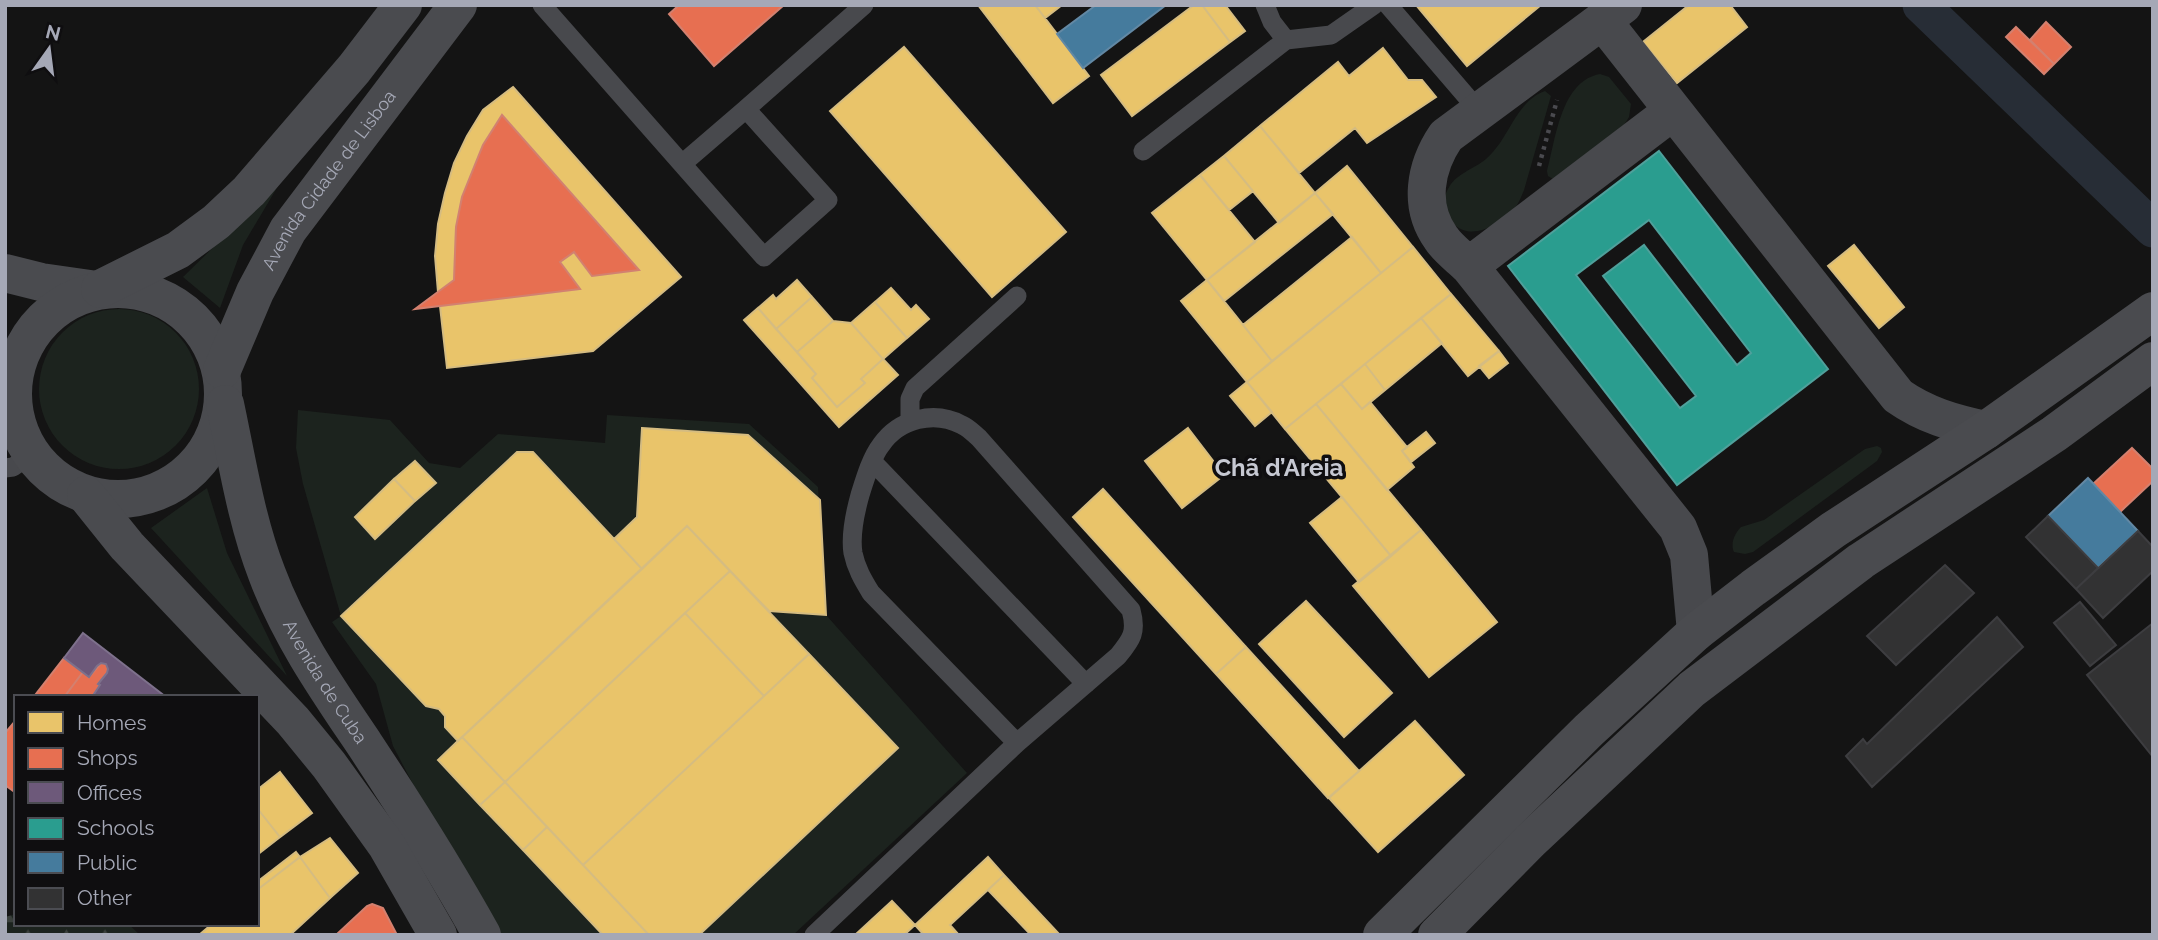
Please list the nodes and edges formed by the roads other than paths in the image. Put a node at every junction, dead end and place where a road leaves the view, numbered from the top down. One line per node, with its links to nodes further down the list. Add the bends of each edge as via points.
1 (403, 5): 17 (main road, via 249,191 216,222 178,250)
2 (458, 5): 21 (main road, Avenida Cidade de Lisboa, via 288,230 255,292)
3 (542, 5): 14 (lane)
4 (864, 5): 10 (lane)
5 (1265, 5): 9 (lane)
6 (1374, 5): 9 (lane, via 1331,35)
7 (1388, 5): 11 (lane)
8 (1612, 13): 11 (street); 12 (street)
9 (1286, 40): 13 (lane)
10 (746, 109): 14 (lane); 14 (lane, via 828,200 764,257)
11 (1479, 111): 15 (street, via 1446,136 1430,166 1427,183 1432,222)
12 (1673, 111): 15 (street); 23 (street, via 1898,396 1943,420)
13 (1143, 150)
14 (682, 164)
15 (1469, 266): 27 (street, via 1678,528 1689,555)
16 (5, 273): 17 (main road)
17 (99, 290): 21 (main road, via 131,289 162,298 189,316 210,340); 24 (main road, via 69,300 42,320 23,346 13,377)
18 (1017, 296): 22 (lane, via 915,388)
19 (2153, 311): 23 (main road)
20 (2153, 360): 34 (main road, via 2054,434 1861,561 1692,689)
21 (223, 386): 26 (main road, via 217,433 201,461 178,482 149,496 118,500); 31 (main road, Avenida de Cuba, via 251,521 290,627)
22 (910, 421): 25 (lane, via 894,430); 28 (lane, via 945,418 964,425 1131,610 1135,625 1130,641)
23 (1986, 430): 27 (main road, via 1833,530)
24 (16, 445): 26 (main road, via 60,483)
25 (873, 462): 28 (lane); 29 (lane, via 853,529 859,572 871,593)
26 (86, 495): 30 (main road, via 113,544 293,721 330,765 387,846)
27 (1696, 632): 33 (main road, via 1589,730)
28 (1086, 684): 29 (lane)
29 (1017, 743): 32 (lane)
30 (438, 935)
31 (482, 935)
32 (814, 935)
33 (1382, 935)
34 (1437, 935)

